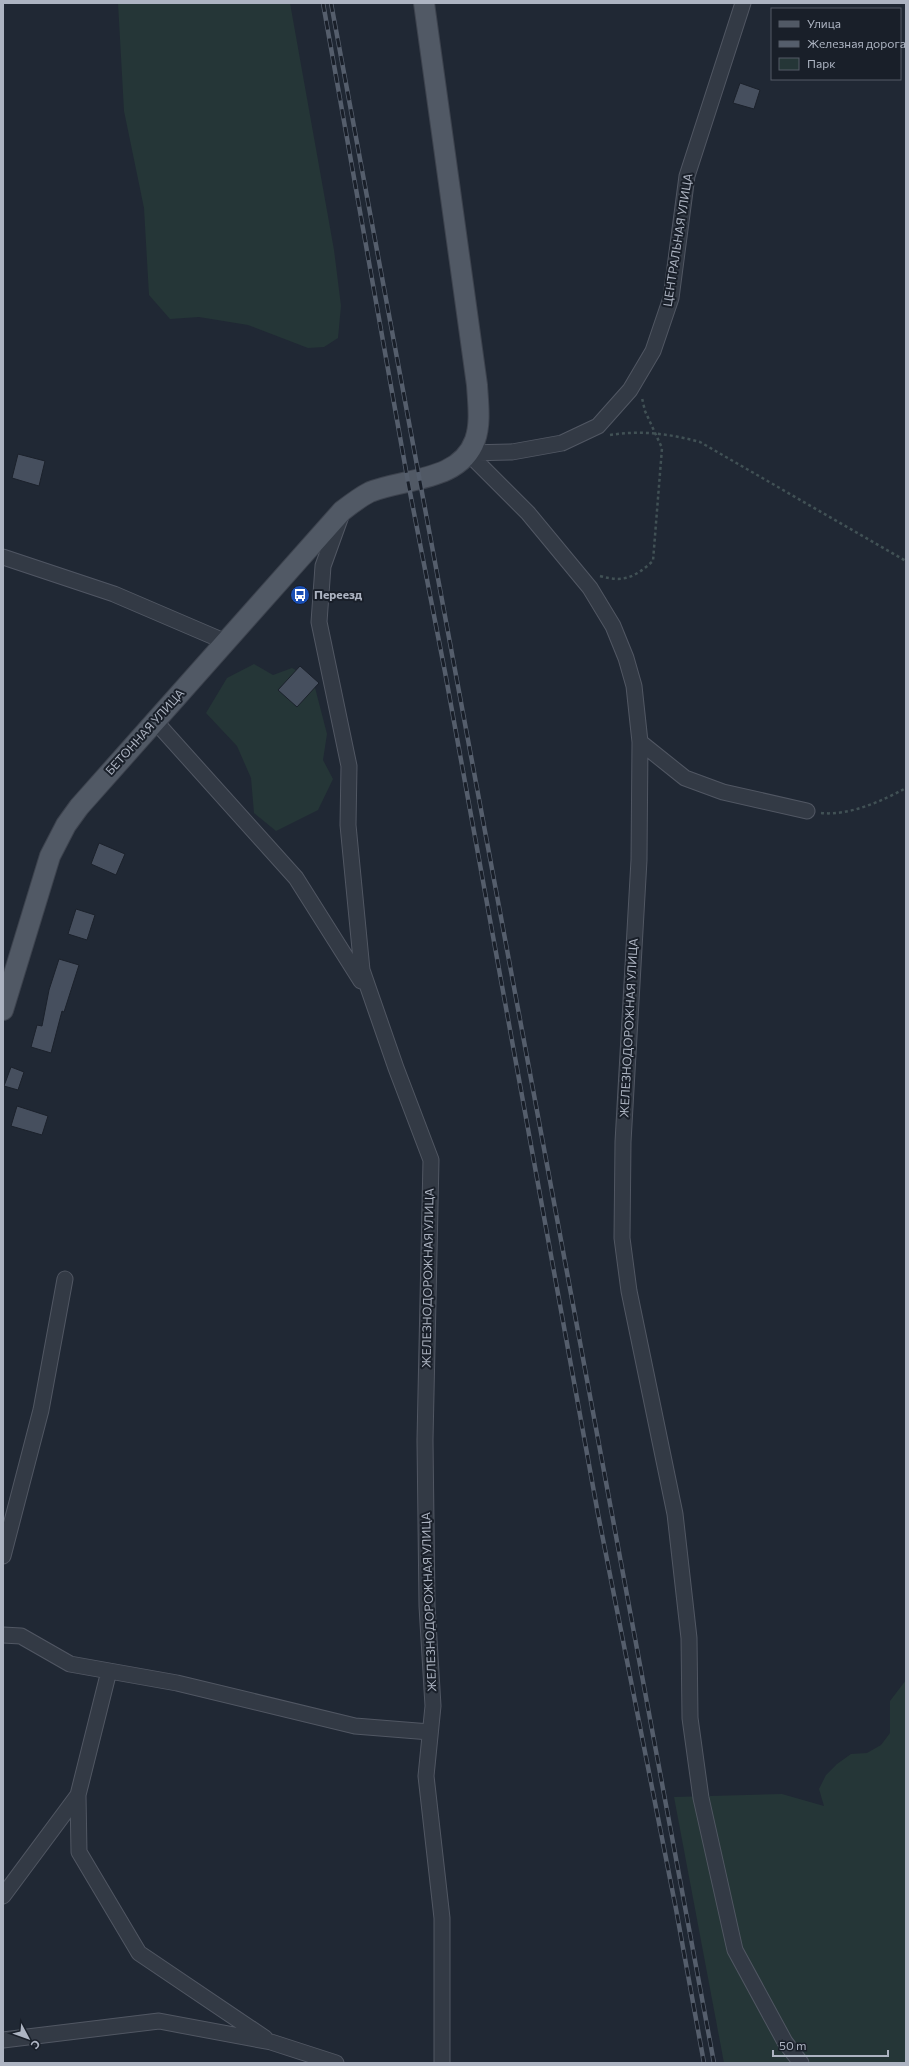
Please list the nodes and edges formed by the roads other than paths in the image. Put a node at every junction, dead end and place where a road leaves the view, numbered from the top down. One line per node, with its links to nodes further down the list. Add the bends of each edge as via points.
1 (424, 3): 3 (main road, via 477,386 478,428)
2 (743, 3): 3 (street, ЦЕНТРАЛЬНАЯ УЛИЦА, via 687,176 671,298 653,351 639,376 598,426 562,442 512,452)
3 (468, 453): 4 (main road, БЕТОННАЯ УЛИЦА, via 444,472 371,492); 8 (street, ЖЕЛЕЗНОДОРОЖНАЯ УЛИЦА, via 528,513 590,588 613,626 634,686)
4 (342, 511): 6 (main road, БЕТОННАЯ УЛИЦА); 10 (street, ЖЕЛЕЗНОДОРОЖНАЯ УЛИЦА, via 323,566 319,622 349,766 348,832 362,970)
5 (3, 557): 6 (street, via 114,594)
6 (226, 642): 7 (main road, БЕТОННАЯ УЛИЦА)
7 (155, 721): 10 (street, via 296,878); 11 (main road, БЕТОННАЯ УЛИЦА, via 66,825 50,856)
8 (640, 742): 9 (street, via 685,778 723,792); 23 (street, ЖЕЛЕЗНОДОРОЖНАЯ УЛИЦА, via 639,860 623,1142 622,1238 629,1291 675,1514 689,1638 690,1718 701,1798 735,1950 785,2042)
9 (807, 811)
10 (371, 996): 16 (street, ЖЕЛЕЗНОДОРОЖНАЯ УЛИЦА, via 431,1160 425,1440 427,1606 433,1706)
11 (3, 1010)
12 (65, 1279): 13 (street, via 41,1410)
13 (3, 1556)
14 (3, 1635): 15 (street, via 21,1636 70,1664)
15 (109, 1671): 16 (street, via 177,1684 354,1726); 17 (street)
16 (430, 1732): 22 (street, ЖЕЛЕЗНОДОРОЖНАЯ УЛИЦА, via 426,1776 442,1918)
17 (78, 1795): 18 (street); 20 (street, via 79,1852 139,1953)
18 (3, 1896)
19 (3, 2040): 20 (street, via 159,2021)
20 (271, 2042): 21 (street)
21 (336, 2063)
22 (442, 2063)
23 (801, 2063)

